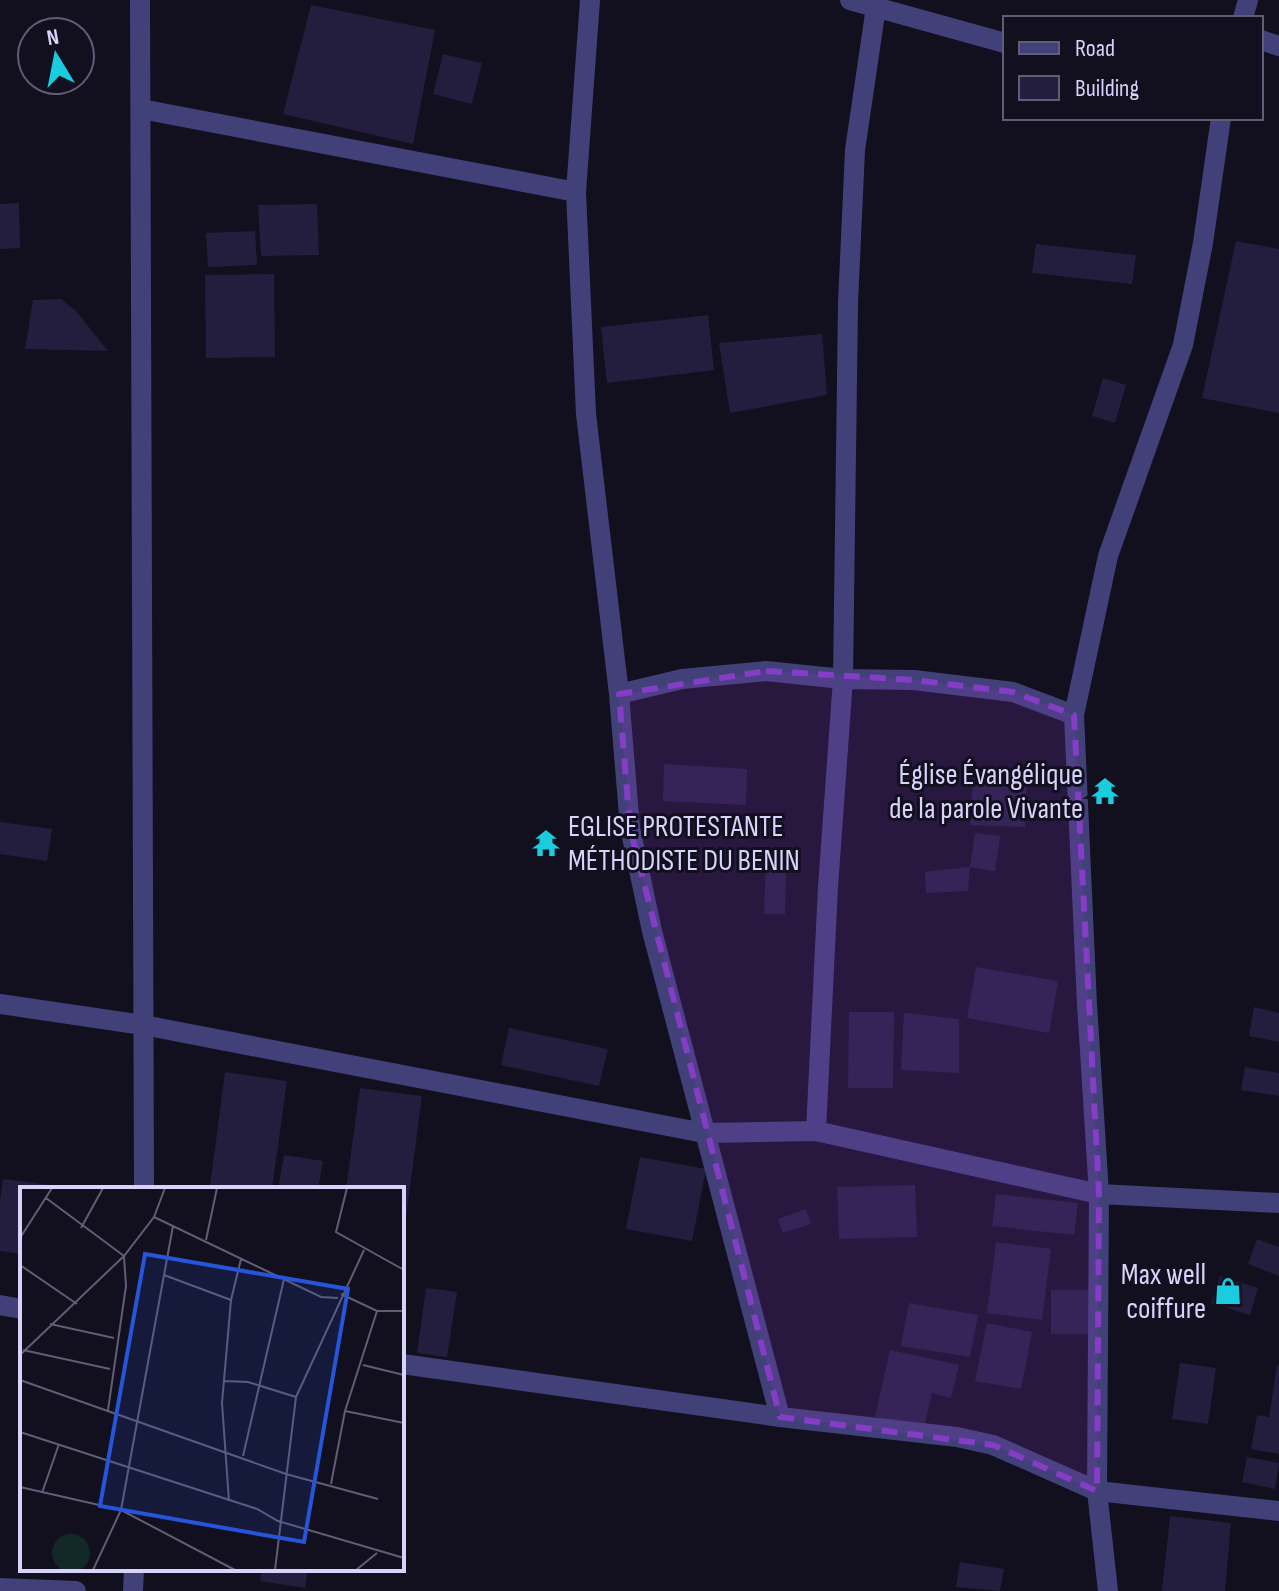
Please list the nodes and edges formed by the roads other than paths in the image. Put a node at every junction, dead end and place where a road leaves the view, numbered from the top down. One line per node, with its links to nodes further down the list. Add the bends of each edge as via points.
1 (140, 0): 6 (street)
2 (590, 0): 8 (street)
3 (850, 0): 4 (street)
4 (876, 7): 5 (street); 9 (street, via 855,150)
5 (1003, 42)
6 (141, 109): 8 (street); 13 (street)
7 (1221, 120): 11 (street, via 1183,345 1108,556)
8 (576, 192): 10 (street, via 586,414)
9 (843, 679): 10 (street, via 766,671 682,679); 11 (street, via 914,680 1013,692); 14 (street)
10 (619, 694): 15 (street, via 630,828)
11 (1074, 715): 17 (street)
12 (0, 1004): 13 (street)
13 (143, 1025): 15 (street); 16 (street)
14 (816, 1131): 15 (street); 17 (street)
15 (704, 1133): 22 (street)
16 (144, 1187)
17 (1099, 1194): 18 (street); 23 (street)
18 (1279, 1203)
19 (0, 1305): 20 (street)
20 (20, 1309)
21 (404, 1364): 22 (street)
22 (780, 1417): 23 (street, via 993,1445)
23 (1097, 1491): 24 (street); 29 (street)
24 (1279, 1511)
25 (134, 1571): 28 (street)
26 (0, 1588): 27 (street)
27 (76, 1591)
28 (133, 1591)
29 (1108, 1591)

